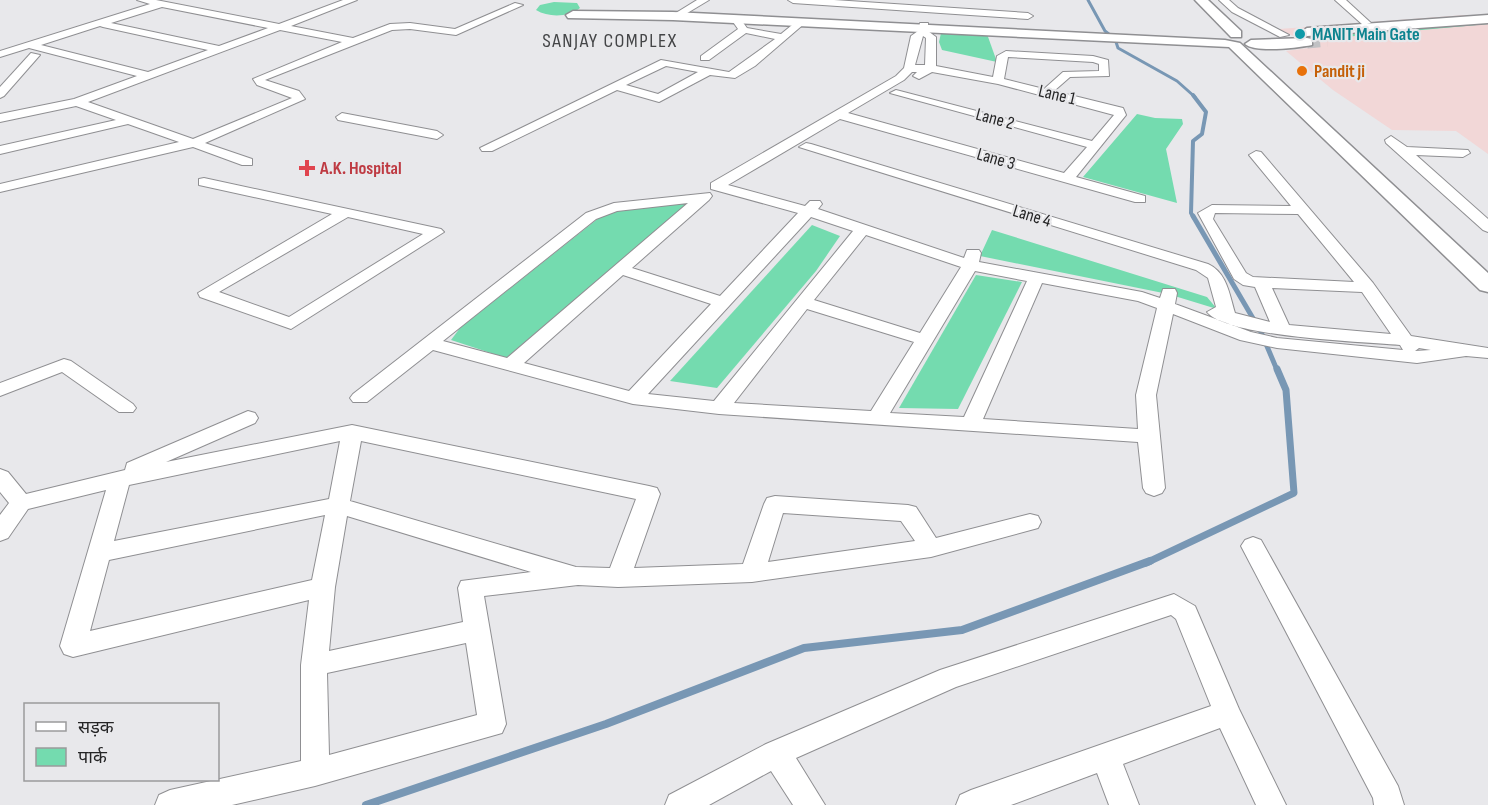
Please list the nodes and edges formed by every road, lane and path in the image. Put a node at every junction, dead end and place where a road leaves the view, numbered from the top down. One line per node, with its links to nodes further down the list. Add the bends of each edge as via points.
1 (142, 0): 11 (street)
2 (352, 0): 25 (street)
3 (704, 0): 17 (street)
4 (792, 0): 15 (street)
5 (893, 0): 15 (street)
6 (1188, 0): 30 (main road)
7 (1202, 0): 30 (main road)
8 (1224, 0): 28 (street, via 1235,10)
9 (1340, 0): 23 (street)
10 (1003, 3): 16 (street, via 1013,4)
11 (161, 4): 21 (street); 25 (street)
12 (923, 4): 15 (street); 16 (street)
13 (518, 5): 32 (street, via 456,32 390,27)
14 (585, 5): 17 (main road)
15 (882, 6)
16 (979, 12): 19 (street)
17 (679, 14): 18 (main road); 24 (main road); 27 (main road)
18 (573, 15)
19 (1028, 16)
20 (1488, 19): 30 (street)
21 (100, 23): 33 (street); 34 (street)
22 (800, 23): 24 (main road); 27 (main road); 29 (street)
23 (1366, 23)
24 (740, 25): 29 (street); 36 (street)
25 (278, 27): 32 (street); 34 (street)
26 (1488, 27): 31 (street)
27 (923, 29): 30 (main road); 37 (street, via 931,37); 38 (street, via 916,36)
28 (1287, 35): 30 (street)
29 (783, 37): 39 (street, via 731,76)
30 (1235, 40): 74 (main road); 79 (main road)
31 (1327, 40)
32 (352, 41): 54 (street, via 259,79 261,83 295,93 299,99)
33 (32, 50): 35 (street); 40 (street, via 61,53); 45 (street)
34 (219, 50): 40 (street)
35 (0, 55)
36 (705, 58)
37 (930, 68): 38 (street, Lane 1); 41 (street, Lane 1); 43 (street)
38 (909, 69): 47 (street)
39 (709, 71): 42 (street, via 665,62); 42 (street, via 659,98)
40 (152, 76): 46 (street)
41 (998, 81): 44 (street, Lane 1); 44 (street, via 1002,56 1006,54 1104,62 1105,74 1067,74)
42 (614, 85): 57 (street)
43 (896, 93): 50 (street); 55 (street, Lane 2)
44 (1046, 93): 55 (street, Lane 1, via 1119,111 1120,115)
45 (0, 94)
46 (77, 102): 49 (street); 51 (street)
47 (837, 114): 50 (street, Lane 3); 66 (street)
48 (342, 117): 52 (street)
49 (0, 118)
50 (853, 119): 56 (street); 64 (street, Lane 3)
51 (131, 120): 54 (street); 58 (street)
52 (437, 135)
53 (1391, 140): 59 (street)
54 (200, 145): 62 (street); 63 (street); 67 (street)
55 (1094, 145): 64 (street, Lane 1)
56 (806, 147): 66 (street); 84 (street, Lane 4, via 1202,267 1216,277)
57 (487, 148)
58 (0, 150)
59 (1405, 152): 60 (street); 72 (street)
60 (1462, 153)
61 (1256, 155): 70 (street)
62 (247, 162)
63 (85, 174)
64 (1067, 179): 68 (street, Lane 3)
65 (204, 182): 71 (street)
66 (725, 186): 69 (street); 76 (street); 88 (street, via 614,207 591,216)
67 (0, 188)
68 (1140, 199)
69 (812, 207): 73 (street); 75 (street); 82 (street)
70 (1301, 210): 78 (street, via 1212,209 1205,213 1240,276); 80 (street)
71 (348, 211): 71 (street, via 338,217 206,293 291,324 436,232)
72 (1488, 227)
73 (862, 230): 75 (street); 83 (street)
74 (1470, 243)
75 (971, 259): 77 (street); 81 (street, via 1065,268); 86 (street)
76 (620, 269): 82 (street); 92 (street)
77 (1037, 277): 81 (street); 100 (street)
78 (1261, 283): 80 (street); 85 (street)
79 (1488, 285)
80 (1367, 287): 87 (street)
81 (1169, 299): 84 (street); 84 (street); 102 (street, via 1146,395)
82 (722, 302): 95 (street)
83 (805, 303): 86 (street); 97 (street)
84 (1239, 325): 85 (street)
85 (1278, 333): 87 (street); 91 (street)
86 (925, 340): 98 (street)
87 (1405, 340): 89 (street); 91 (street)
88 (432, 344): 92 (street); 94 (street)
89 (1464, 351): 90 (street); 91 (street)
90 (1488, 353)
91 (1417, 357)
92 (510, 365): 95 (street)
93 (0, 390): 96 (street, via 64,365)
94 (360, 398)
95 (633, 398): 97 (street)
96 (126, 408)
97 (719, 408): 98 (street)
98 (877, 417): 100 (street)
99 (248, 418): 105 (street)
100 (971, 423): 102 (street)
101 (352, 432): 104 (street); 108 (street); 116 (street, via 649,494)
102 (1148, 436): 106 (street)
103 (0, 477): 107 (street)
104 (120, 479): 105 (street); 113 (street)
105 (93, 486): 107 (street)
106 (1154, 488)
107 (21, 503): 110 (street)
108 (337, 505): 113 (street); 115 (street); 117 (street)
109 (1030, 522): 112 (street)
110 (0, 532)
111 (1253, 546): 130 (street, via 1388,796)
112 (931, 548): 114 (street); 114 (street, via 908,513 775,504)
113 (101, 553): 117 (street, via 73,646)
114 (752, 573): 116 (street)
115 (578, 576): 116 (street); 118 (street, via 470,588)
116 (618, 578)
117 (323, 586): 119 (street)
118 (475, 630): 119 (street); 123 (street, via 492,724)
119 (314, 665): 123 (street)
120 (1227, 713): 121 (street, via 1186,613 1174,604 949,678); 122 (street); 129 (street)
121 (776, 753): 125 (street); 126 (street)
122 (1105, 755): 127 (street); 128 (street)
123 (315, 772): 124 (street)
124 (170, 805)
125 (680, 805)
126 (810, 805)
127 (971, 805)
128 (1124, 805)
129 (1271, 805)
130 (1389, 805)

